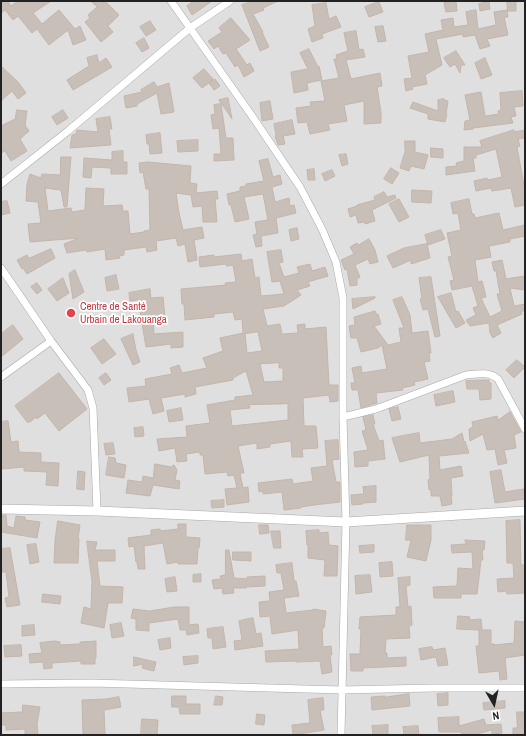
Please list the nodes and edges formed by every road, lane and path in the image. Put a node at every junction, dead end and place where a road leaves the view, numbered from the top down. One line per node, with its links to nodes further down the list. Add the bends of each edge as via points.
1 (172, 1): 3 (street)
2 (230, 1): 3 (street)
3 (190, 28): 4 (street); 8 (street, via 300,187 336,262 343,298)
4 (1, 184)
5 (1, 268): 6 (street)
6 (51, 341): 7 (street); 11 (street, via 88,390 93,408)
7 (1, 377)
8 (343, 417): 9 (street, via 376,410 466,375 482,374 493,375 498,379); 13 (street)
9 (525, 429)
10 (1, 509): 11 (street)
11 (97, 512): 13 (street)
12 (525, 512): 13 (street)
13 (346, 522): 16 (street)
14 (1, 684): 16 (street, via 91,683)
15 (525, 688): 16 (street)
16 (341, 690): 17 (street)
17 (341, 735)

